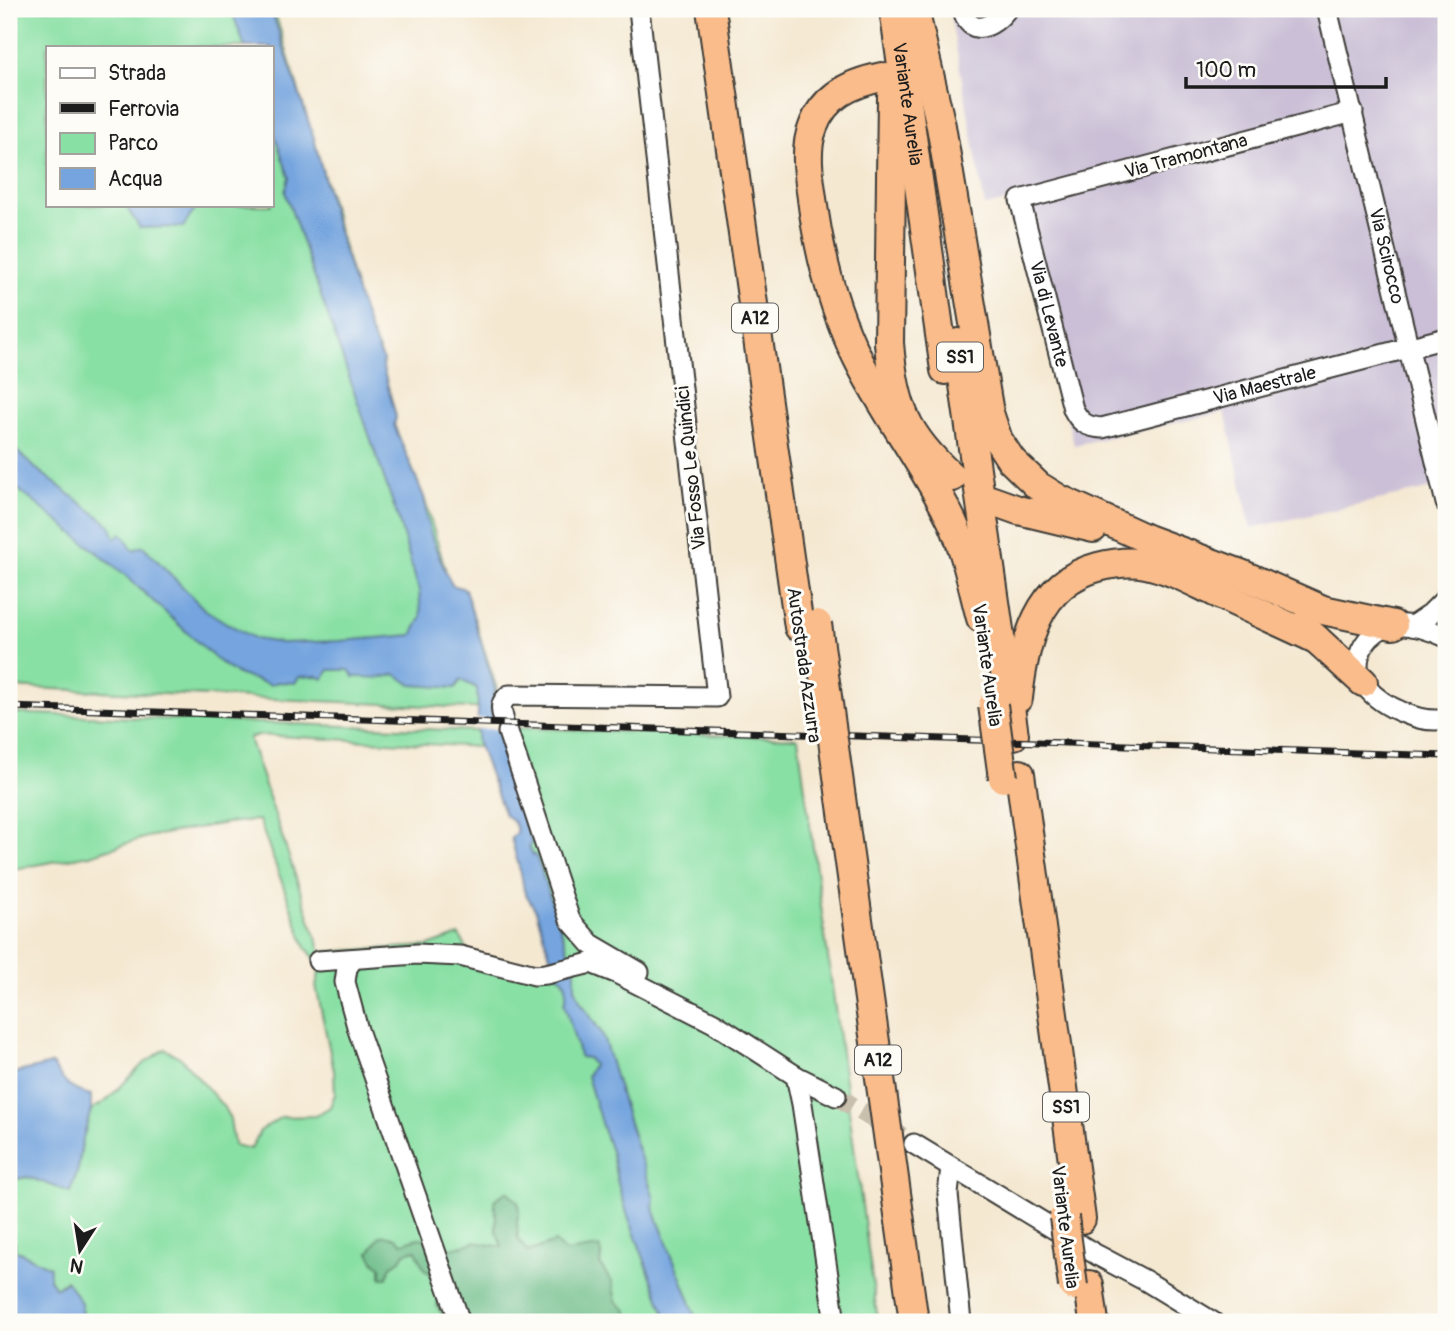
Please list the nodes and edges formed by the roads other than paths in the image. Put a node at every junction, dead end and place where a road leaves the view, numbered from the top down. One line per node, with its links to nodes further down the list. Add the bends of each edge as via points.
1 (639, 9): 34 (street, Via Fosso Le Quindici, via 717,697 509,695 500,708 570,920 591,944 729,1025)
2 (711, 9): 23 (highway, Autostrada Azzurra / A12)
3 (731, 9): 23 (highway, Autostrada Azzurra / A12)
4 (894, 9): 16 (highway, via 890,360 904,419 922,447); 22 (highway, Variante Aurelia / SS1)
5 (913, 9): 19 (highway, via 940,126 987,405 998,440 1020,470 1045,491); 28 (highway, Variante Aurelia / SS1)
6 (963, 9): 7 (street, via 966,20 984,27 999,20)
7 (1007, 9)
8 (1327, 9): 11 (street, Via Scirocco)
9 (882, 78): 22 (highway, via 839,93 824,106 813,127 808,163 817,232 848,337 883,406 953,522)
10 (944, 99): 19 (highway, via 955,127 994,369 1010,424 1033,459 1054,479)
11 (1353, 112): 12 (street, Via Tramontana); 14 (street, Via Scirocco)
12 (1020, 200): 15 (street, Via di Levante, via 1073,409)
13 (1446, 338): 14 (street, Via Maestrale)
14 (1408, 348): 15 (street, Via Maestrale, via 1102,428); 18 (street, Via Scirocco)
15 (1083, 424)
16 (952, 477)
17 (990, 500): 19 (highway)
18 (1446, 503)
19 (1147, 539): 20 (highway)
20 (1183, 554): 24 (highway, via 1241,573 1323,610); 26 (highway, via 1272,605)
21 (1446, 598): 24 (street, via 1437,609)
22 (981, 618): 28 (highway, Variante Aurelia / SS1)
23 (808, 625): 31 (highway, Autostrada Azzurra / A12)
24 (1403, 625): 25 (street); 27 (street, via 1372,635 1362,648 1357,667)
25 (1446, 638)
26 (1316, 639): 27 (highway); 28 (highway, via 1166,569 1139,563 1104,565 1072,579 1043,607)
27 (1363, 682): 29 (street, via 1377,698 1399,711)
28 (1007, 704): 30 (highway, Variante Aurelia / SS1, bridge); 30 (highway, Variante Aurelia / SS1, via 1014,735)
29 (1443, 721)
30 (1012, 776): 39 (highway, Variante Aurelia / SS1)
31 (832, 799): 42 (highway, Autostrada Azzurra / A12); 43 (highway, Autostrada Azzurra / A12)
32 (353, 959): 33 (street); 34 (street, via 460,956 535,975 591,962); 40 (street, via 345,982 358,1030)
33 (317, 961)
34 (734, 1036): 35 (street)
35 (796, 1076): 36 (street); 41 (street)
36 (836, 1096)
37 (914, 1144): 38 (street)
38 (951, 1167): 44 (street, via 948,1194); 47 (street)
39 (1081, 1285): 45 (highway, Variante Aurelia / SS1); 46 (highway, Variante Aurelia / SS1)
40 (460, 1322)
41 (835, 1322)
42 (895, 1322)
43 (914, 1322)
44 (961, 1322)
45 (1077, 1322)
46 (1094, 1322)
47 (1213, 1322)

